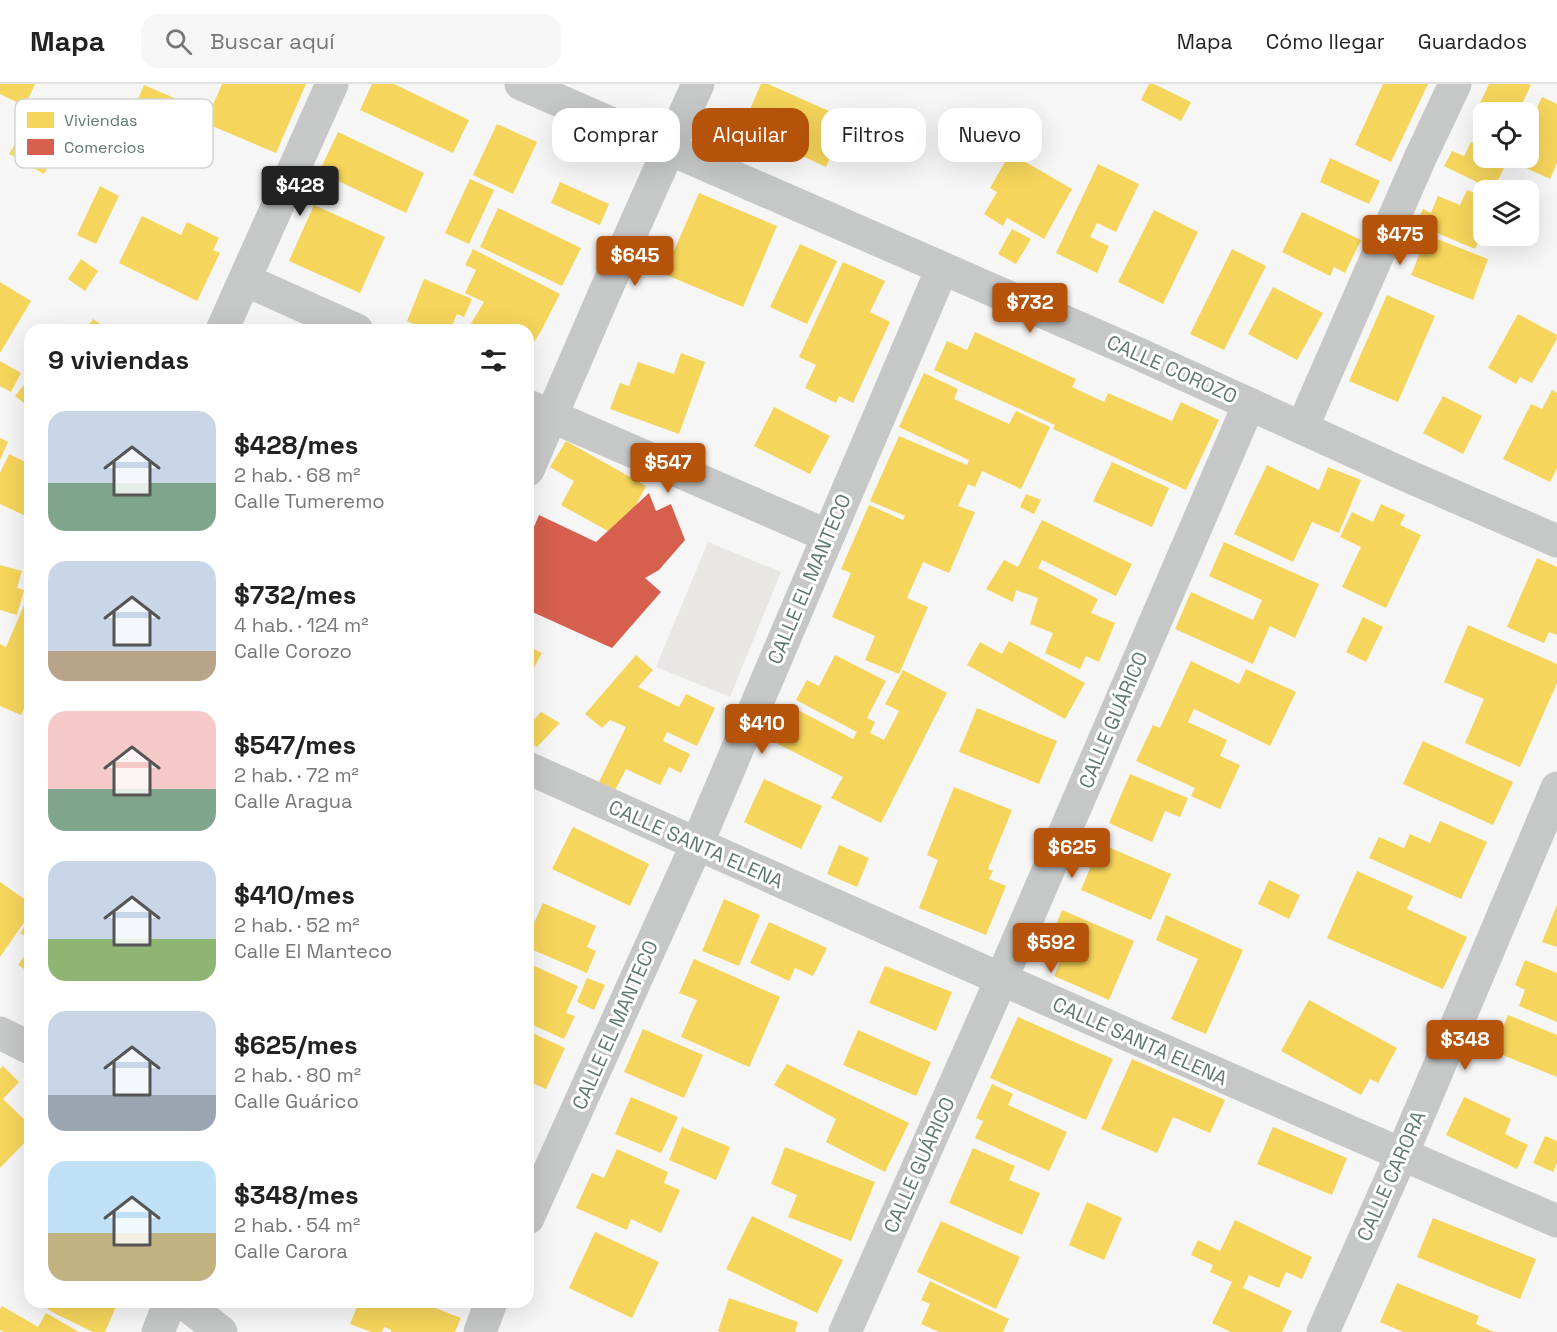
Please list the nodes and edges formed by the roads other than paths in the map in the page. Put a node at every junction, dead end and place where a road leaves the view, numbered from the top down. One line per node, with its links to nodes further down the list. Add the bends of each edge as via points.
1 (332, 84): 10 (street)
2 (521, 84): 5 (street, CALLE COROZO)
3 (698, 84): 6 (street)
4 (1455, 84): 15 (street)
5 (576, 108)
6 (680, 124)
7 (680, 154): 9 (street, CALLE COROZO)
8 (663, 162): 14 (street)
9 (942, 269): 13 (street, CALLE COROZO); 17 (street, CALLE EL MANTECO)
10 (245, 280): 11 (street); 12 (street)
11 (225, 324)
12 (344, 324)
13 (1249, 404): 15 (street, CALLE COROZO); 22 (street, CALLE GUÁRICO)
14 (540, 411): 16 (street); 17 (street)
15 (1302, 428): 18 (street, CALLE COROZO)
16 (534, 440)
17 (828, 536): 21 (street, CALLE EL MANTECO)
18 (1557, 542)
19 (534, 771): 21 (street, CALLE SANTA ELENA)
20 (1557, 788): 25 (street, CALLE CARORA)
21 (697, 844): 22 (street, CALLE SANTA ELENA); 26 (street, CALLE EL MANTECO)
22 (1001, 980): 25 (street, CALLE SANTA ELENA); 34 (street, CALLE GUÁRICO)
23 (0, 1034): 24 (street)
24 (24, 1045)
25 (1402, 1154): 27 (street, CALLE SANTA ELENA); 35 (street, CALLE CARORA)
26 (534, 1205)
27 (1557, 1221)
28 (168, 1308): 31 (street)
29 (191, 1308): 32 (street)
30 (489, 1308): 33 (street)
31 (158, 1332)
32 (221, 1332)
33 (480, 1332)
34 (845, 1332)
35 (1323, 1332)

